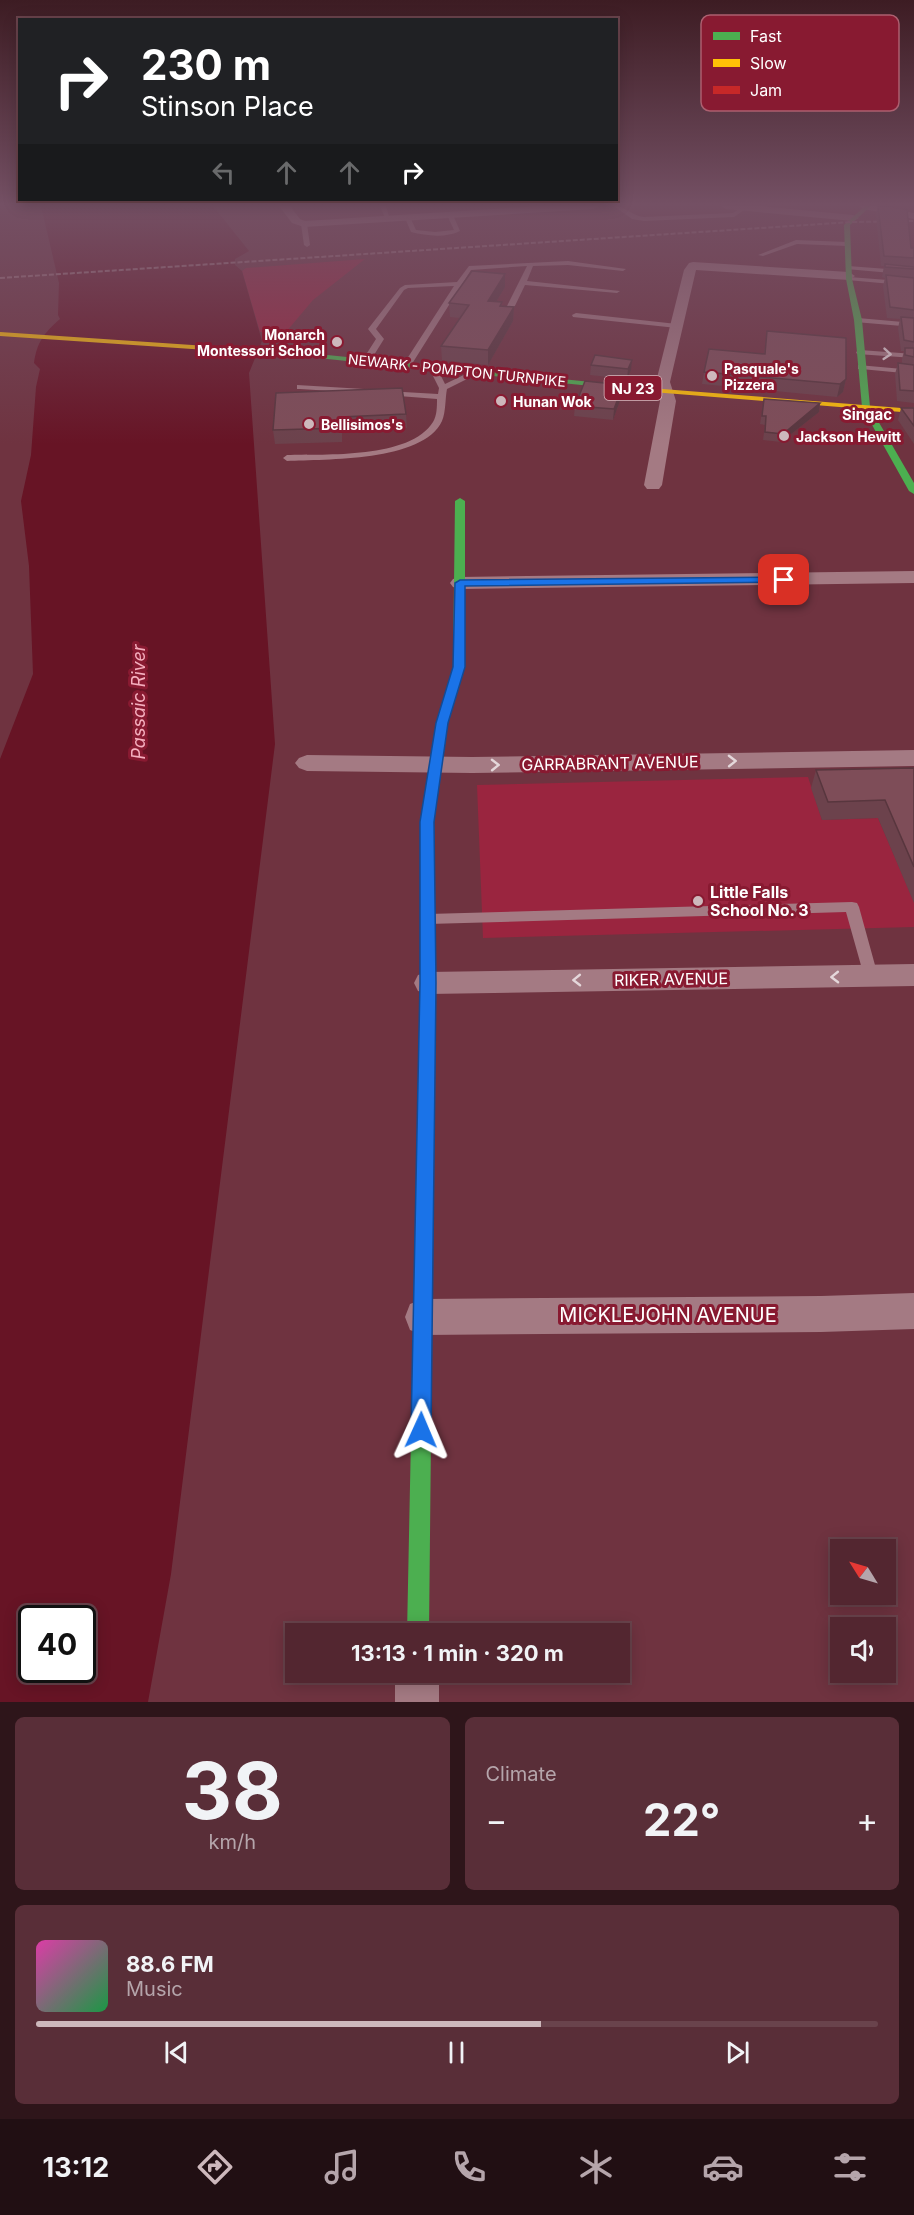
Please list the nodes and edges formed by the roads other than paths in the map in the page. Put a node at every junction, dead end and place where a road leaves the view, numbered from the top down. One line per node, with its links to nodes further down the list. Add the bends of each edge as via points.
1 (422, 285): 16 (lane, via 402,289 372,329 380,339)
2 (458, 285): 17 (lane)
3 (522, 285): 8 (lane)
4 (542, 285): 7 (lane)
5 (686, 285): 12 (street)
6 (850, 285): 10 (main road)
7 (617, 291)
8 (508, 312)
9 (576, 315): 12 (lane)
10 (858, 320): 11 (lane); 14 (main road)
11 (914, 325)
12 (677, 326): 23 (street)
13 (0, 334): 16 (main road, NEWARK - POMPTON TURNPIKE / NJ 23)
14 (860, 352): 15 (lane, one-way to 15); 18 (main road)
15 (914, 356)
16 (366, 361): 17 (main road, NEWARK - POMPTON TURNPIKE / NJ 23)
17 (407, 365): 19 (main road, NEWARK - POMPTON TURNPIKE / NJ 23)
18 (861, 367): 21 (lane); 27 (main road)
19 (433, 368): 20 (main road, NEWARK - POMPTON TURNPIKE / NJ 23); 26 (lane)
20 (477, 372): 23 (main road, NEWARK - POMPTON TURNPIKE / NJ 23); 26 (lane)
21 (914, 372)
22 (300, 387): 24 (lane)
23 (664, 391): 27 (main road, NEWARK - POMPTON TURNPIKE / NJ 23); 30 (street, via 668,401)
24 (370, 392)
25 (382, 393): 26 (lane)
26 (441, 393): 29 (lane, via 438,423 418,442 376,453)
27 (866, 407): 28 (main road, NEWARK - POMPTON TURNPIKE / NJ 23); 31 (main road)
28 (914, 411)
29 (287, 458)
30 (653, 484)
31 (914, 491)
32 (460, 501): 34 (main road)
33 (914, 577): 34 (street)
34 (460, 583): 37 (main road, via 459,667 442,723)
35 (914, 758): 37 (street, GARRABRANT AVENUE, one-way to 35)
36 (307, 763): 37 (street, GARRABRANT AVENUE)
37 (437, 765): 38 (main road, via 427,822)
38 (428, 919): 40 (lane, via 852,907); 41 (main road)
39 (914, 975): 40 (street, RIKER AVENUE)
40 (871, 976): 41 (street, RIKER AVENUE, one-way to 41)
41 (428, 983): 43 (main road)
42 (914, 1311): 43 (street, MICKLEJOHN AVENUE)
43 (423, 1317): 44 (main road)
44 (418, 1623)
45 (417, 1683): 46 (street)
46 (417, 1702)

